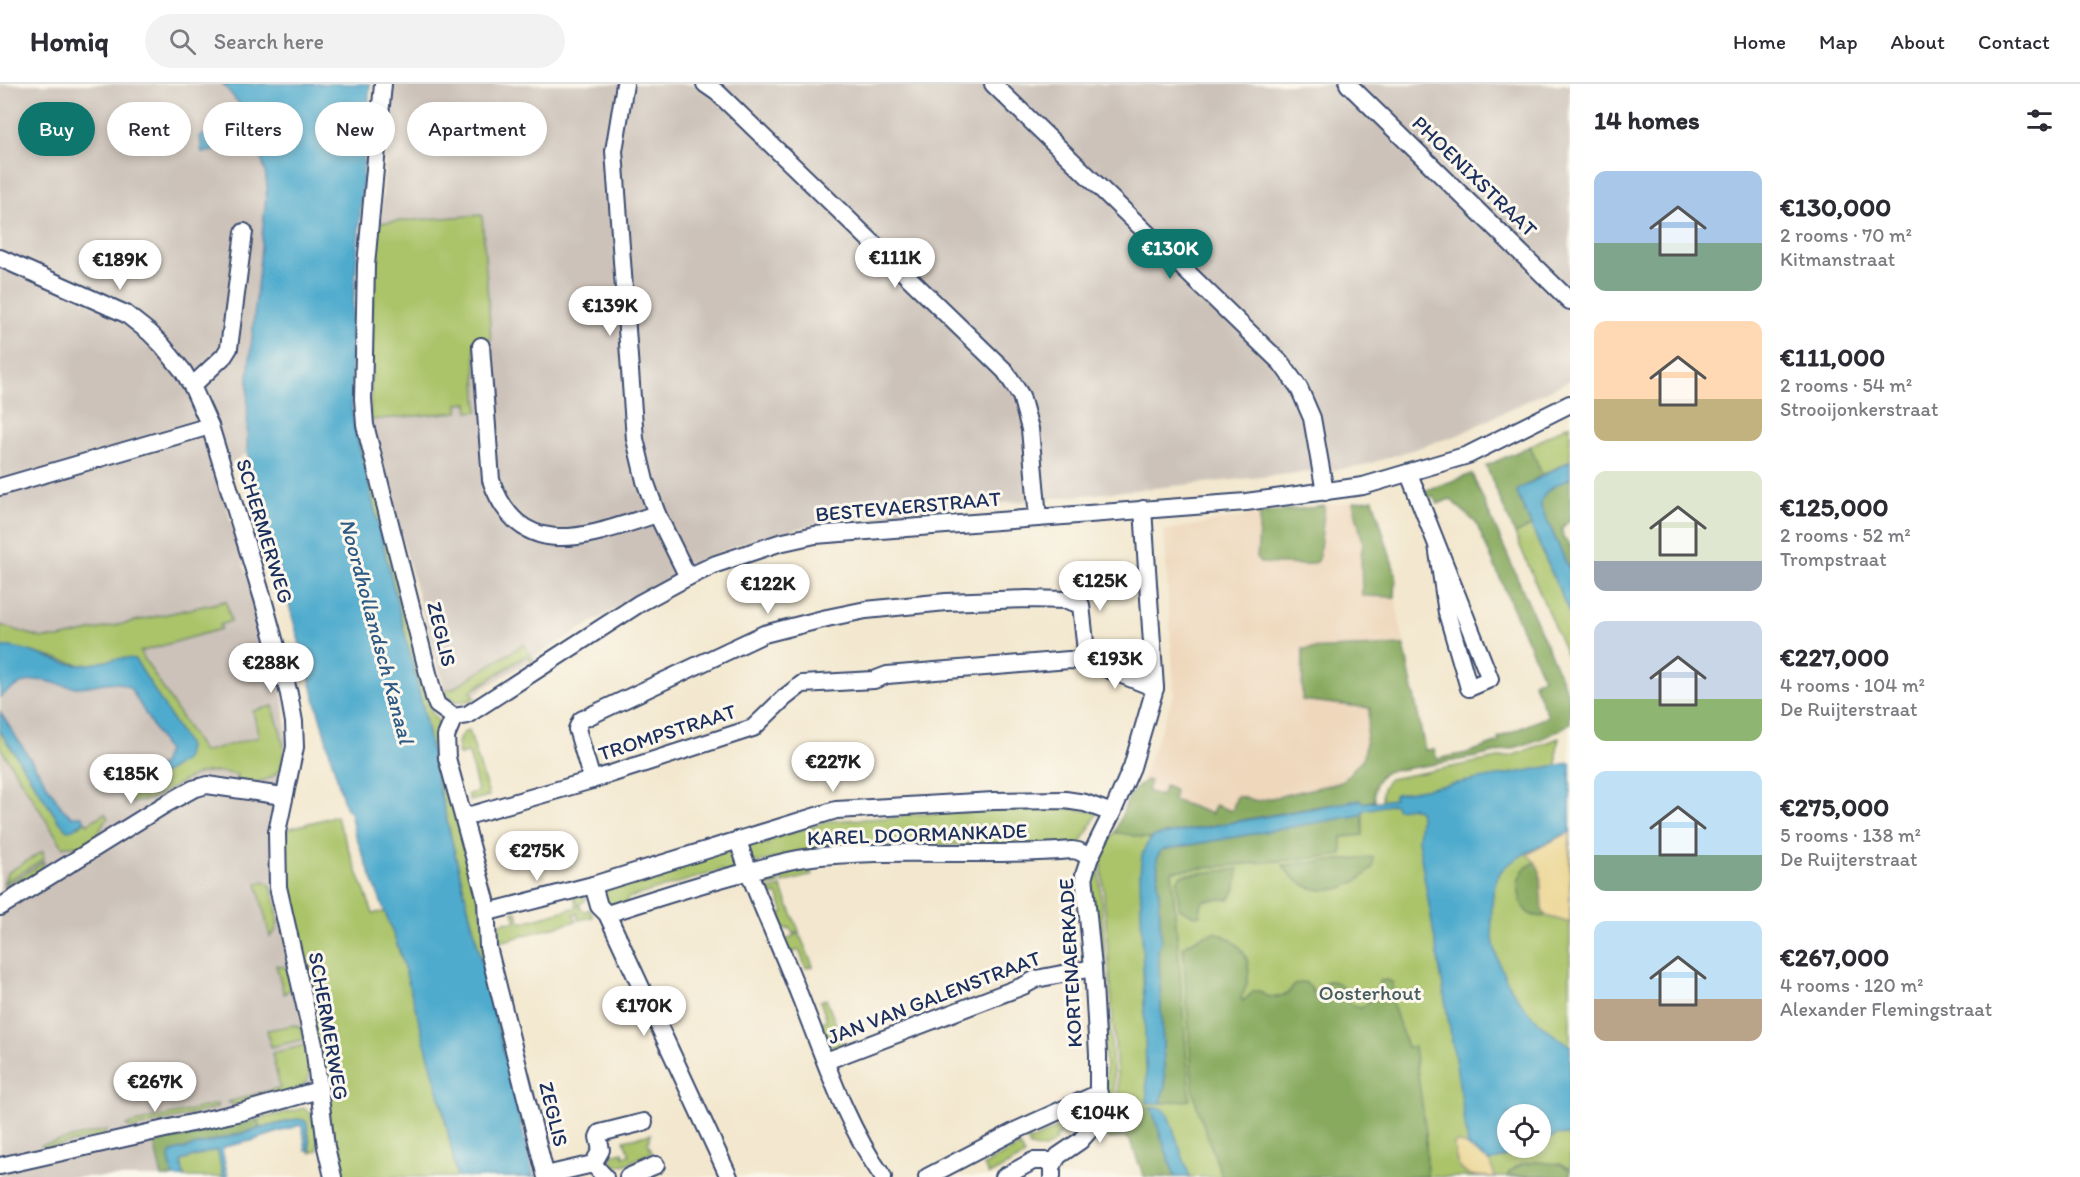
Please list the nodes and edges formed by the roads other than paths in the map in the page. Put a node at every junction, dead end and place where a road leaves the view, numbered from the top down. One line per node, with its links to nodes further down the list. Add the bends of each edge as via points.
1 (383, 84): 23 (street, ZEGLIS, via 366,265 365,425 434,697 437,705)
2 (625, 84): 17 (street, via 614,151 635,439)
3 (705, 84): 18 (street, via 1005,371 1021,396 1030,429)
4 (993, 84): 15 (street, via 1281,363 1299,388 1312,418)
5 (1348, 84): 8 (street, PHOENIXSTRAAT)
6 (244, 232): 10 (street, via 229,348)
7 (0, 258): 10 (street, SCHERMERWEG, via 126,314 162,345)
8 (1570, 301)
9 (481, 346): 17 (street, via 491,480 510,515 536,532 568,538)
10 (192, 386): 12 (street, SCHERMERWEG)
11 (1570, 404): 13 (street, BESTEVAERSTRAAT, via 1482,450)
12 (210, 426): 14 (street); 25 (street, SCHERMERWEG, via 289,693 295,747)
13 (1409, 474): 15 (street, BESTEVAERSTRAAT); 19 (street)
14 (0, 487)
15 (1325, 492): 16 (street, BESTEVAERSTRAAT)
16 (1143, 509): 18 (street, BESTEVAERSTRAAT); 22 (street, KORTENAERKADE)
17 (657, 514): 20 (street)
18 (1038, 518): 20 (street, BESTEVAERSTRAAT, via 815,535 779,543)
19 (1437, 545): 19 (street, via 1447,612 1469,688 1490,679)
20 (687, 577): 23 (street, BESTEVAERSTRAAT, via 467,715)
21 (1087, 661): 22 (street, TROMPSTRAAT); 24 (street, TROMPSTRAAT, via 802,684 753,728); 24 (street, via 1081,605 1066,600 946,602 827,618 764,634 581,720 577,729)
22 (1155, 688): 26 (street, KORTENAERKADE, via 1132,767)
23 (454, 717): 27 (street, ZEGLIS, via 446,747)
24 (592, 780): 27 (street, TROMPSTRAAT)
25 (283, 796): 32 (street, via 207,785 193,789); 37 (street, SCHERMERWEG, via 277,832 278,887 314,1045)
26 (1112, 813): 28 (street, via 1065,800 836,810); 29 (street, KORTENAERKADE)
27 (464, 817): 33 (street, ZEGLIS)
28 (738, 840): 30 (street); 31 (street)
29 (1090, 858): 30 (street, KAREL DOORMANKADE, via 1072,850 1030,854 846,854 794,860); 35 (street, KORTENAERKADE, via 1084,875)
30 (748, 872): 34 (street, KAREL DOORMANKADE); 36 (street)
31 (593, 885): 33 (street); 34 (street, via 599,906)
32 (0, 907)
33 (488, 912): 44 (street, ZEGLIS, via 488,947)
34 (607, 914): 48 (street)
35 (1093, 968): 36 (street, JAN VAN GALENSTRAAT, via 1036,979); 38 (street, KORTENAERKADE)
36 (826, 1061): 49 (street, via 865,1149)
37 (319, 1090): 42 (street, via 241,1112); 45 (street, SCHERMERWEG)
38 (1099, 1098): 43 (street, via 1098,1113 1088,1132 1063,1150); 50 (street, via 1017,1130)
39 (644, 1122): 40 (street, via 600,1133 601,1150)
40 (593, 1164): 44 (street); 46 (street)
41 (656, 1165): 47 (street)
42 (0, 1166)
43 (1053, 1169): 51 (street, via 1033,1161)
44 (546, 1176)
45 (333, 1177)
46 (605, 1177)
47 (628, 1177)
48 (729, 1177)
49 (883, 1177)
50 (927, 1177)
51 (1004, 1177)

